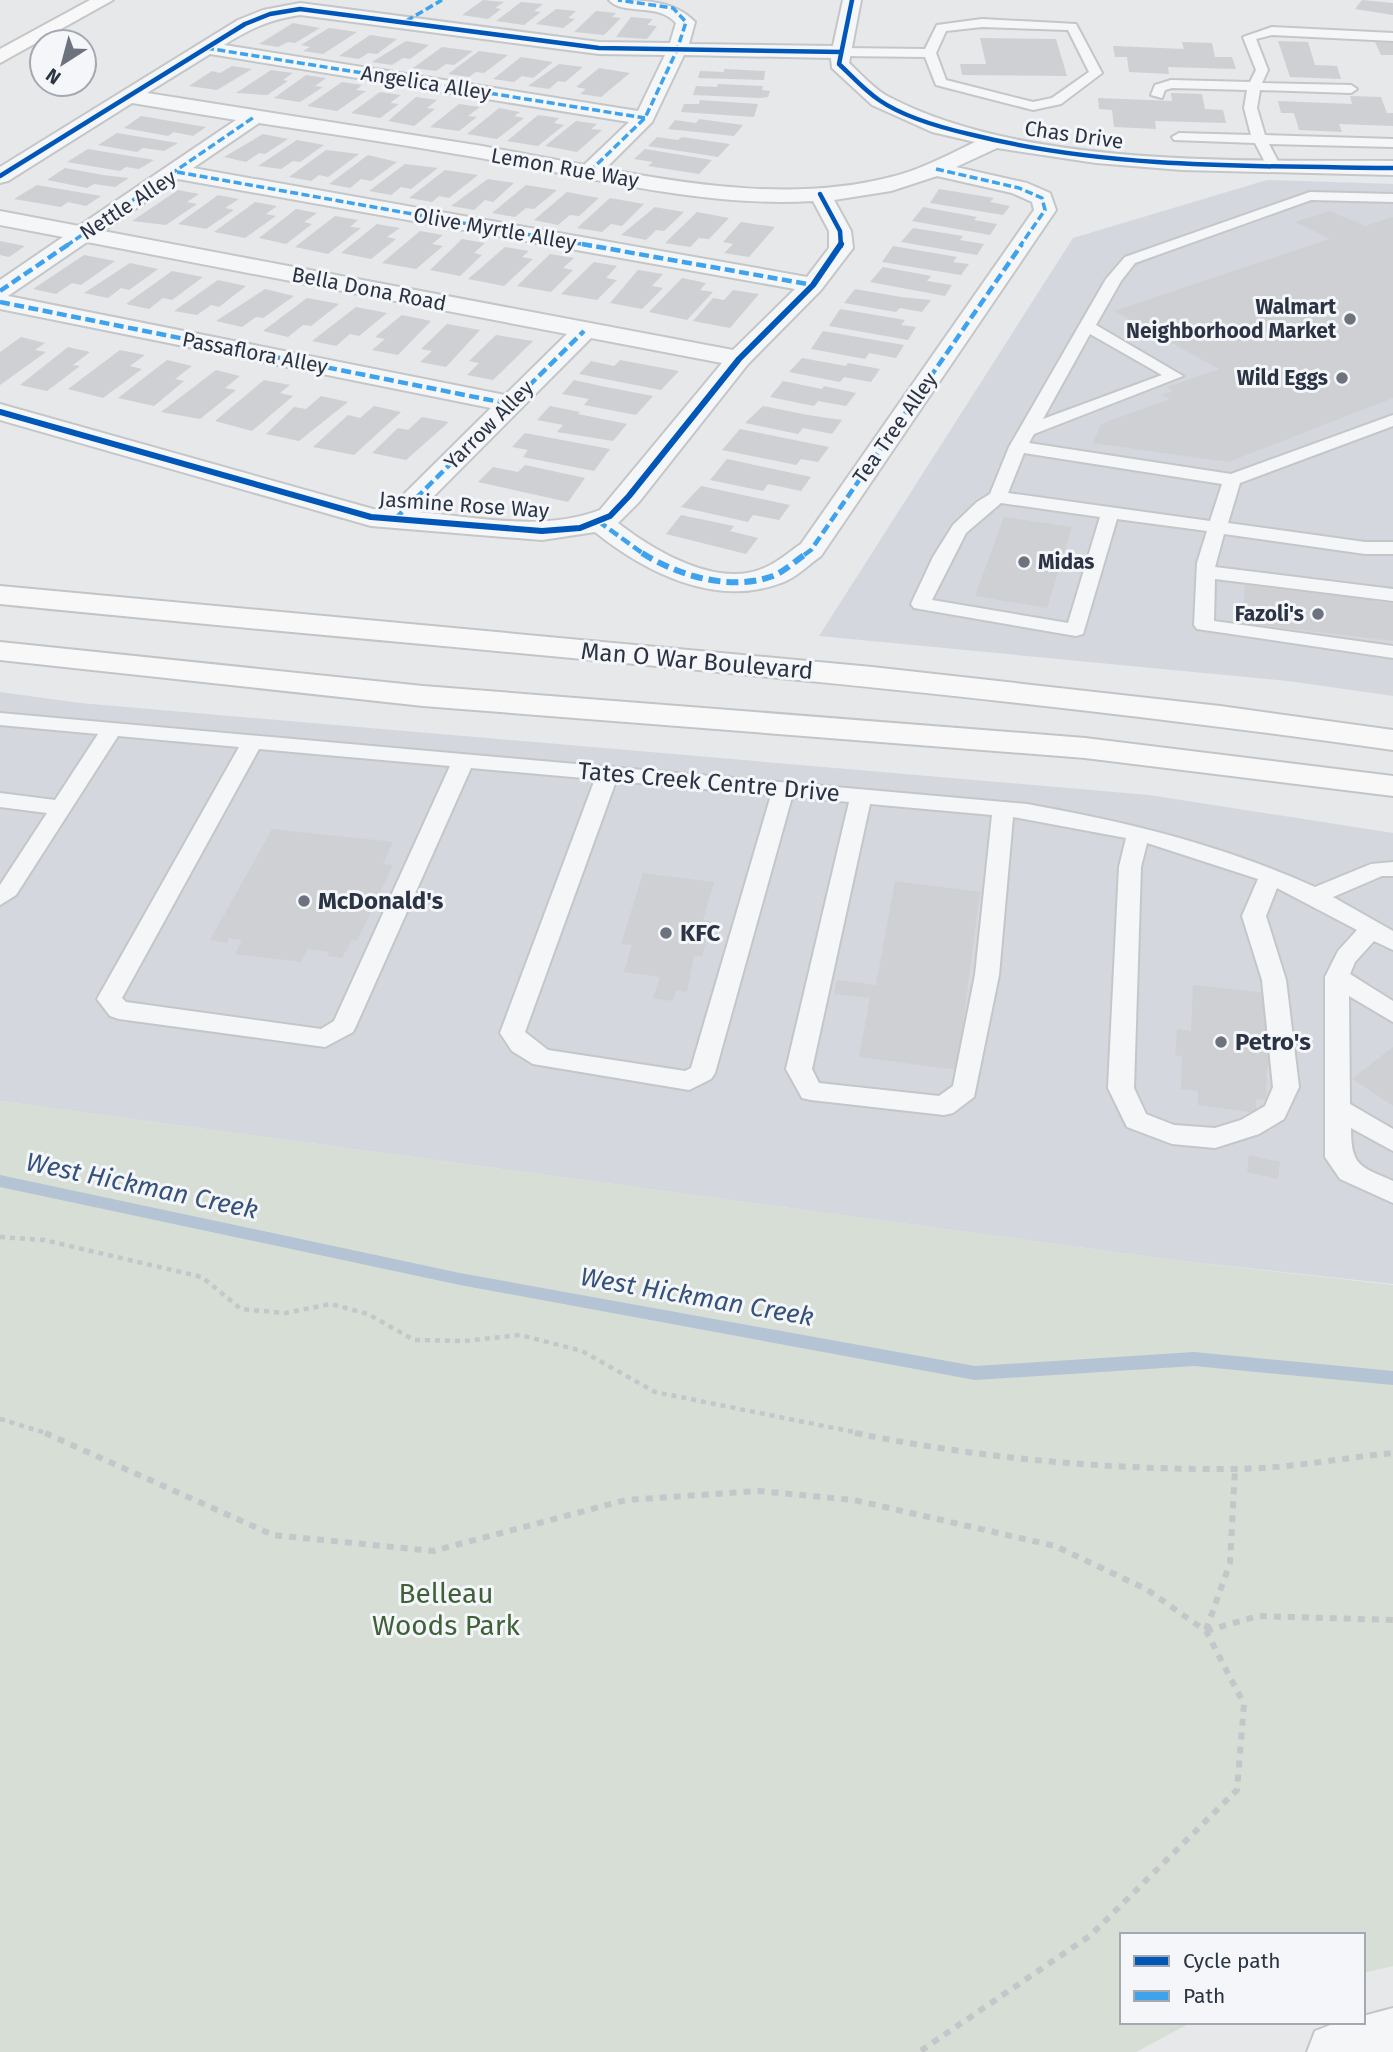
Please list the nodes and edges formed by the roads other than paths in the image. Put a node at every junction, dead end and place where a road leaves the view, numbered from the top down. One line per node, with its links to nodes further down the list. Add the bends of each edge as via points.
1 (104, 0): 11 (main road)
2 (442, 0): 5 (street)
3 (618, 0): 8 (street, via 673,8 686,22)
4 (852, 0): 9 (street)
5 (405, 22): 7 (street, via 300,9 245,23); 8 (street, via 599,48)
6 (1393, 37): 12 (lane, via 1256,33 1249,37 1262,70)
7 (206, 48): 15 (street); 17 (street, Angelica Alley)
8 (677, 50): 9 (street); 17 (street)
9 (841, 52): 10 (lane); 19 (street, Chas Drive, via 839,64 865,94 905,114)
10 (930, 53): 10 (lane, via 941,28 982,23 1072,27 1096,73 1056,101 1034,106 941,82)
11 (0, 57)
12 (1253, 86): 13 (lane); 14 (lane, via 1171,84 1160,88); 20 (lane, via 1248,115)
13 (1352, 89)
14 (1157, 95)
15 (131, 97): 16 (street, Lemon Rue Way); 27 (street)
16 (254, 117): 25 (street, Nettle Alley); 26 (street, Lemon Rue Way)
17 (645, 118): 26 (street)
18 (1179, 137): 20 (lane)
19 (994, 141): 22 (street, Chas Drive, via 1153,162); 24 (street, Lemon Rue Way)
20 (1261, 141): 21 (lane); 22 (lane)
21 (1393, 143)
22 (1273, 165): 23 (street, Chas Drive)
23 (1393, 168)
24 (936, 169): 28 (street, Lemon Rue Way, via 890,184); 47 (street, Tea Tree Alley, via 1019,188 1042,198 1045,210 811,550 769,577 728,583 688,576 656,563)
25 (177, 172): 31 (street, Nettle Alley); 32 (street, Olive Myrtle Alley)
26 (589, 172): 28 (street, Lemon Rue Way, via 762,195)
27 (0, 176)
28 (820, 194): 32 (street, Jasmine Rose Way, via 840,232 841,248)
29 (1393, 198): 35 (lane, via 1310,196 1130,260)
30 (0, 218): 31 (street, Bella Dona Road)
31 (83, 234): 33 (street, Nettle Alley); 36 (street, Bella Dona Road)
32 (813, 285): 37 (street, Jasmine Rose Way)
33 (0, 290)
34 (0, 302): 38 (street, Passaflora Alley)
35 (1087, 326): 41 (lane); 41 (lane, via 1175,376)
36 (584, 331): 37 (street, Bella Dona Road); 38 (street, Yarrow Alley)
37 (739, 359): 47 (street, Jasmine Rose Way, via 629,496 610,516)
38 (510, 404): 46 (street, Yarrow Alley)
39 (0, 412): 46 (street, Jasmine Rose Way, via 344,511)
40 (1393, 420): 43 (lane)
41 (1028, 430): 42 (lane)
42 (1018, 447): 43 (lane); 44 (lane)
43 (1232, 480): 48 (lane)
44 (998, 497): 45 (lane); 45 (lane, via 985,504 947,543 921,604 1076,630)
45 (1110, 512): 48 (lane)
46 (395, 519): 47 (street, Jasmine Rose Way, via 542,531 580,528)
47 (598, 521)
48 (1218, 527): 49 (lane); 50 (lane)
49 (1393, 548)
50 (1206, 568): 51 (lane); 53 (lane); 55 (lane, via 1205,625)
51 (1393, 587)
52 (0, 595): 58 (main road, Man O War Boulevard, via 876,677 1279,722)
53 (1393, 595)
54 (0, 651): 62 (main road, via 423,696 1085,748)
55 (1393, 652)
56 (0, 719): 57 (lane, Tates Creek Centre Drive)
57 (111, 730): 59 (lane, Tates Creek Centre Drive); 66 (lane)
58 (1393, 740)
59 (252, 742): 60 (lane, Tates Creek Centre Drive); 60 (lane, via 109,999 119,1010 325,1038 344,1026)
60 (463, 761): 61 (lane, Tates Creek Centre Drive)
61 (608, 774): 63 (lane, Tates Creek Centre Drive); 63 (lane, via 512,1033 542,1058 689,1081 702,1073)
62 (1393, 786)
63 (783, 789): 64 (lane, Tates Creek Centre Drive)
64 (862, 796): 67 (lane, Tates Creek Centre Drive); 67 (lane, via 799,1069 811,1091 944,1107 965,1090 987,975)
65 (0, 800): 66 (lane)
66 (62, 808): 72 (lane)
67 (1003, 809): 68 (lane, Tates Creek Centre Drive)
68 (1139, 832): 70 (lane, Tates Creek Centre Drive); 70 (lane, via 1130,867 1121,1088 1136,1120 1172,1134 1214,1138 1250,1127 1275,1112 1286,1087 1275,980 1254,916)
69 (1393, 869): 71 (lane, via 1379,869)
70 (1271, 875): 71 (lane, Tates Creek Centre Drive)
71 (1316, 895): 73 (lane, Tates Creek Centre Drive)
72 (0, 897)
73 (1383, 936): 74 (lane, via 1350,951)
74 (1337, 977): 75 (lane); 76 (lane)
75 (1393, 1013)
76 (1339, 1109): 77 (lane); 78 (lane, via 1338,1157 1349,1172)
77 (1393, 1140)
78 (1393, 1193)
79 (1393, 2037): 80 (street)
80 (1336, 2052)

